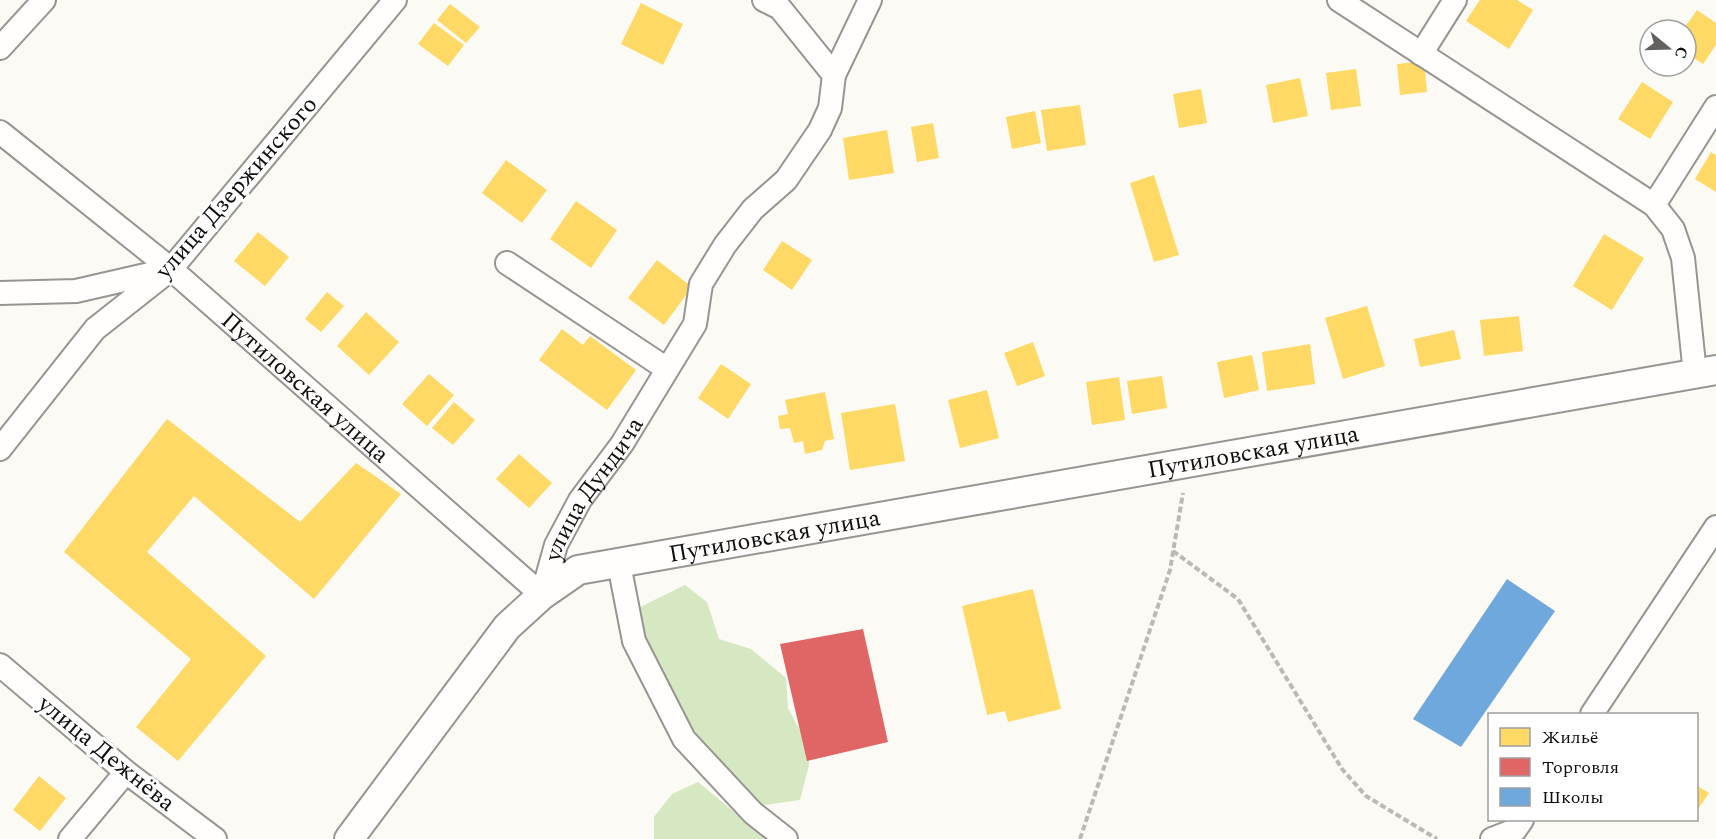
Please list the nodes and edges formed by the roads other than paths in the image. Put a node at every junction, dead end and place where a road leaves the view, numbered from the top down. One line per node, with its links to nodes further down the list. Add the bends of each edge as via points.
1 (44, 0): 7 (street)
2 (395, 0): 14 (street, улица Дзержинского)
3 (764, 0): 9 (street, via 780,8)
4 (870, 0): 9 (street, улица Дундича)
5 (1339, 0): 8 (street)
6 (1455, 0): 8 (street)
7 (0, 48)
8 (1421, 54): 12 (street)
9 (834, 75): 16 (street, улица Дундича, via 830,108 820,130 786,180 753,209 725,245 701,284 695,324)
10 (1716, 107): 12 (street)
11 (0, 132): 14 (street, Путиловская улица)
12 (1654, 205): 17 (street, via 1673,229 1683,258)
13 (507, 263): 16 (street)
14 (171, 269): 15 (street, via 76,291); 18 (street, улица Дзержинского, via 95,329); 21 (street, Путиловская улица)
15 (0, 293)
16 (667, 369): 21 (street, улица Дундича, via 622,444 580,500 556,545)
17 (1706, 372): 20 (street, Путиловская улица)
18 (0, 449)
19 (1716, 527): 23 (street)
20 (619, 564): 21 (street, Путиловская улица, via 578,570); 29 (street, via 634,641 684,739 753,813)
21 (542, 595): 28 (street, улица Дундича, via 507,627)
22 (0, 665): 24 (street, улица Дежнёва)
23 (1593, 713)
24 (126, 772): 26 (street); 27 (street, улица Дежнёва)
25 (1521, 821): 30 (street, via 1515,830)
26 (70, 839)
27 (215, 839)
28 (349, 839)
29 (786, 839)
30 (1492, 839)

